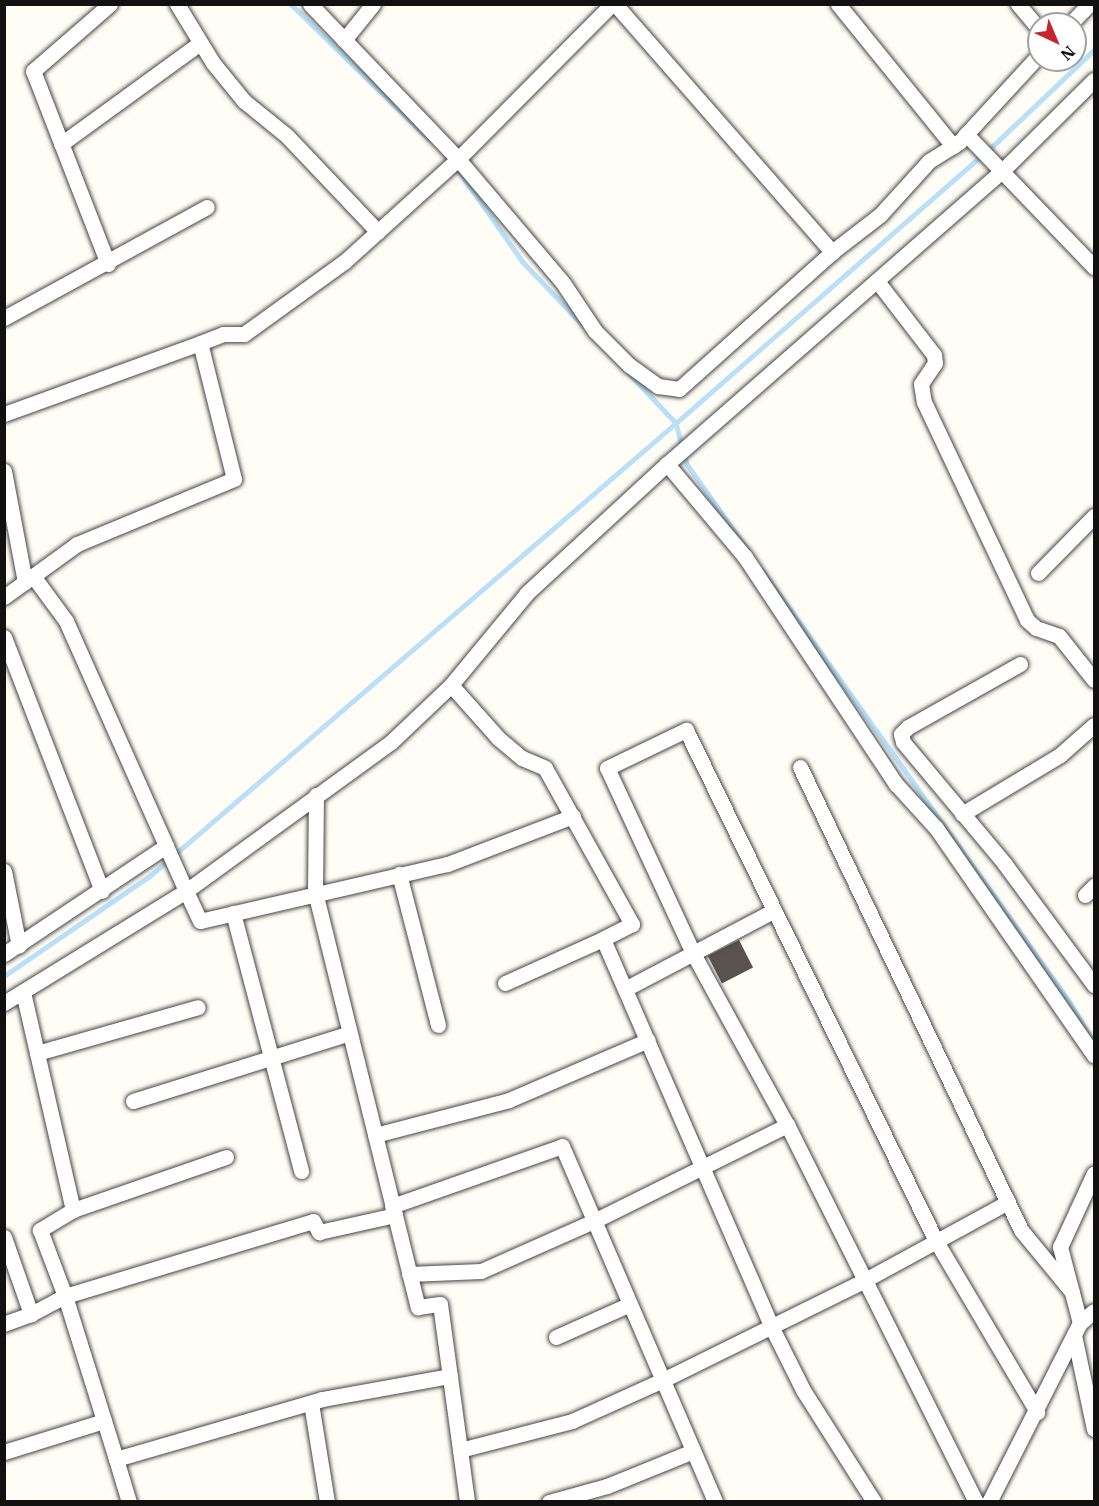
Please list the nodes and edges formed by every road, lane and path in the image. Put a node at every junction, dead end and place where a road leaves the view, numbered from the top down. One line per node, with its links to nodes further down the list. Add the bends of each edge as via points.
1 (110, 4): 12 (street, via 33,71)
2 (177, 4): 8 (street)
3 (310, 4): 7 (street)
4 (373, 4): 7 (street)
5 (614, 4): 14 (street); 18 (street)
6 (838, 4): 13 (street)
7 (344, 40): 14 (street)
8 (200, 43): 12 (street); 17 (street, via 244,101 287,136)
9 (1027, 70): 11 (street)
10 (1095, 80): 15 (street)
11 (969, 136): 13 (street); 15 (street)
12 (61, 144): 19 (street)
13 (953, 146): 18 (street, via 929,161 880,215)
14 (458, 159): 17 (street); 18 (street, via 563,283 596,331 629,365 658,386 679,389)
15 (998, 165): 20 (street, via 1077,253); 21 (street)
16 (207, 207): 19 (street)
17 (378, 232): 23 (street, via 344,262 244,334 223,334)
18 (832, 252)
19 (108, 264): 22 (street)
20 (1095, 267)
21 (877, 281): 25 (street); 33 (street, via 934,355 935,363 921,384 924,402 1028,620 1036,628 1059,636)
22 (4, 318)
23 (200, 344): 24 (street); 29 (street, via 234,479 77,544)
24 (4, 414)
25 (667, 464): 34 (street, via 527,592); 62 (street, via 745,557 896,784 936,828)
26 (4, 471): 29 (street)
27 (1095, 516): 28 (street)
28 (1038, 573)
29 (29, 579): 30 (street); 40 (street, via 66,621)
30 (4, 597)
31 (4, 637): 44 (street)
32 (1020, 664): 38 (street, via 922,718 901,734 907,749)
33 (1095, 680)
34 (451, 685): 37 (street, via 391,742); 39 (street, via 498,738 522,758 545,768)
35 (1095, 725): 38 (street, via 1060,755)
36 (800, 766): 71 (street)
37 (316, 795): 43 (street); 45 (street)
38 (962, 814): 53 (street, via 1004,863)
39 (573, 816): 42 (street, via 447,864); 48 (street, via 632,924)
40 (168, 850): 43 (street); 44 (street)
41 (4, 871): 49 (street)
42 (399, 874): 45 (street); 58 (street)
43 (184, 885): 47 (street, via 200,921); 55 (street)
44 (102, 891): 49 (street)
45 (315, 892): 47 (street); 59 (street)
46 (773, 910): 50 (street); 50 (street, via 686,730 607,768); 76 (street)
47 (233, 913): 63 (street)
48 (603, 939): 52 (street); 54 (street)
49 (19, 946): 51 (street)
50 (693, 953): 54 (street); 65 (street)
51 (4, 954)
52 (505, 983)
53 (1095, 985)
54 (625, 989): 60 (street)
55 (23, 992): 56 (street); 61 (street)
56 (4, 1003)
57 (198, 1007): 61 (street)
58 (438, 1025)
59 (350, 1033): 63 (street); 66 (street)
60 (648, 1040): 66 (street, via 509,1100); 68 (street)
61 (37, 1053): 72 (street)
62 (1095, 1055)
63 (268, 1058): 64 (street); 69 (street)
64 (133, 1101)
65 (787, 1125): 68 (street); 78 (street)
66 (375, 1135): 73 (street)
67 (226, 1157): 72 (street)
68 (701, 1168): 74 (street); 85 (street)
69 (301, 1171)
70 (1095, 1173): 79 (street, via 1060,1247)
71 (1008, 1202): 76 (street); 79 (street, via 1021,1230)
72 (73, 1210): 80 (street, via 40,1230)
73 (394, 1211): 74 (street, via 561,1146); 77 (street); 80 (street, via 319,1232 313,1221)
74 (594, 1221): 77 (street, via 481,1271); 81 (street)
75 (4, 1237): 83 (street)
76 (936, 1241): 78 (street); 91 (street)
77 (410, 1274): 88 (street, via 418,1306 440,1304)
78 (865, 1280): 85 (street); 104 (street)
79 (1072, 1292): 86 (street)
80 (65, 1296): 83 (street); 92 (street)
81 (630, 1304): 87 (street); 89 (street)
82 (1095, 1311): 86 (street)
83 (31, 1314): 84 (street)
84 (4, 1324)
85 (771, 1326): 89 (street); 103 (street, via 803,1390)
86 (1077, 1329): 91 (street); 93 (street)
87 (556, 1336)
88 (450, 1376): 90 (street); 94 (street)
89 (663, 1380): 94 (street, via 572,1421); 95 (street)
90 (311, 1403): 97 (street); 99 (street)
91 (1037, 1412): 105 (street)
92 (104, 1421): 96 (street); 97 (street)
93 (1095, 1429)
94 (460, 1450): 100 (street)
95 (693, 1451): 101 (street, via 607,1486); 102 (street)
96 (4, 1452)
97 (116, 1459): 98 (street)
98 (129, 1502)
99 (327, 1502)
100 (467, 1502)
101 (549, 1502)
102 (715, 1502)
103 (874, 1502)
104 (976, 1502)
105 (989, 1502)

